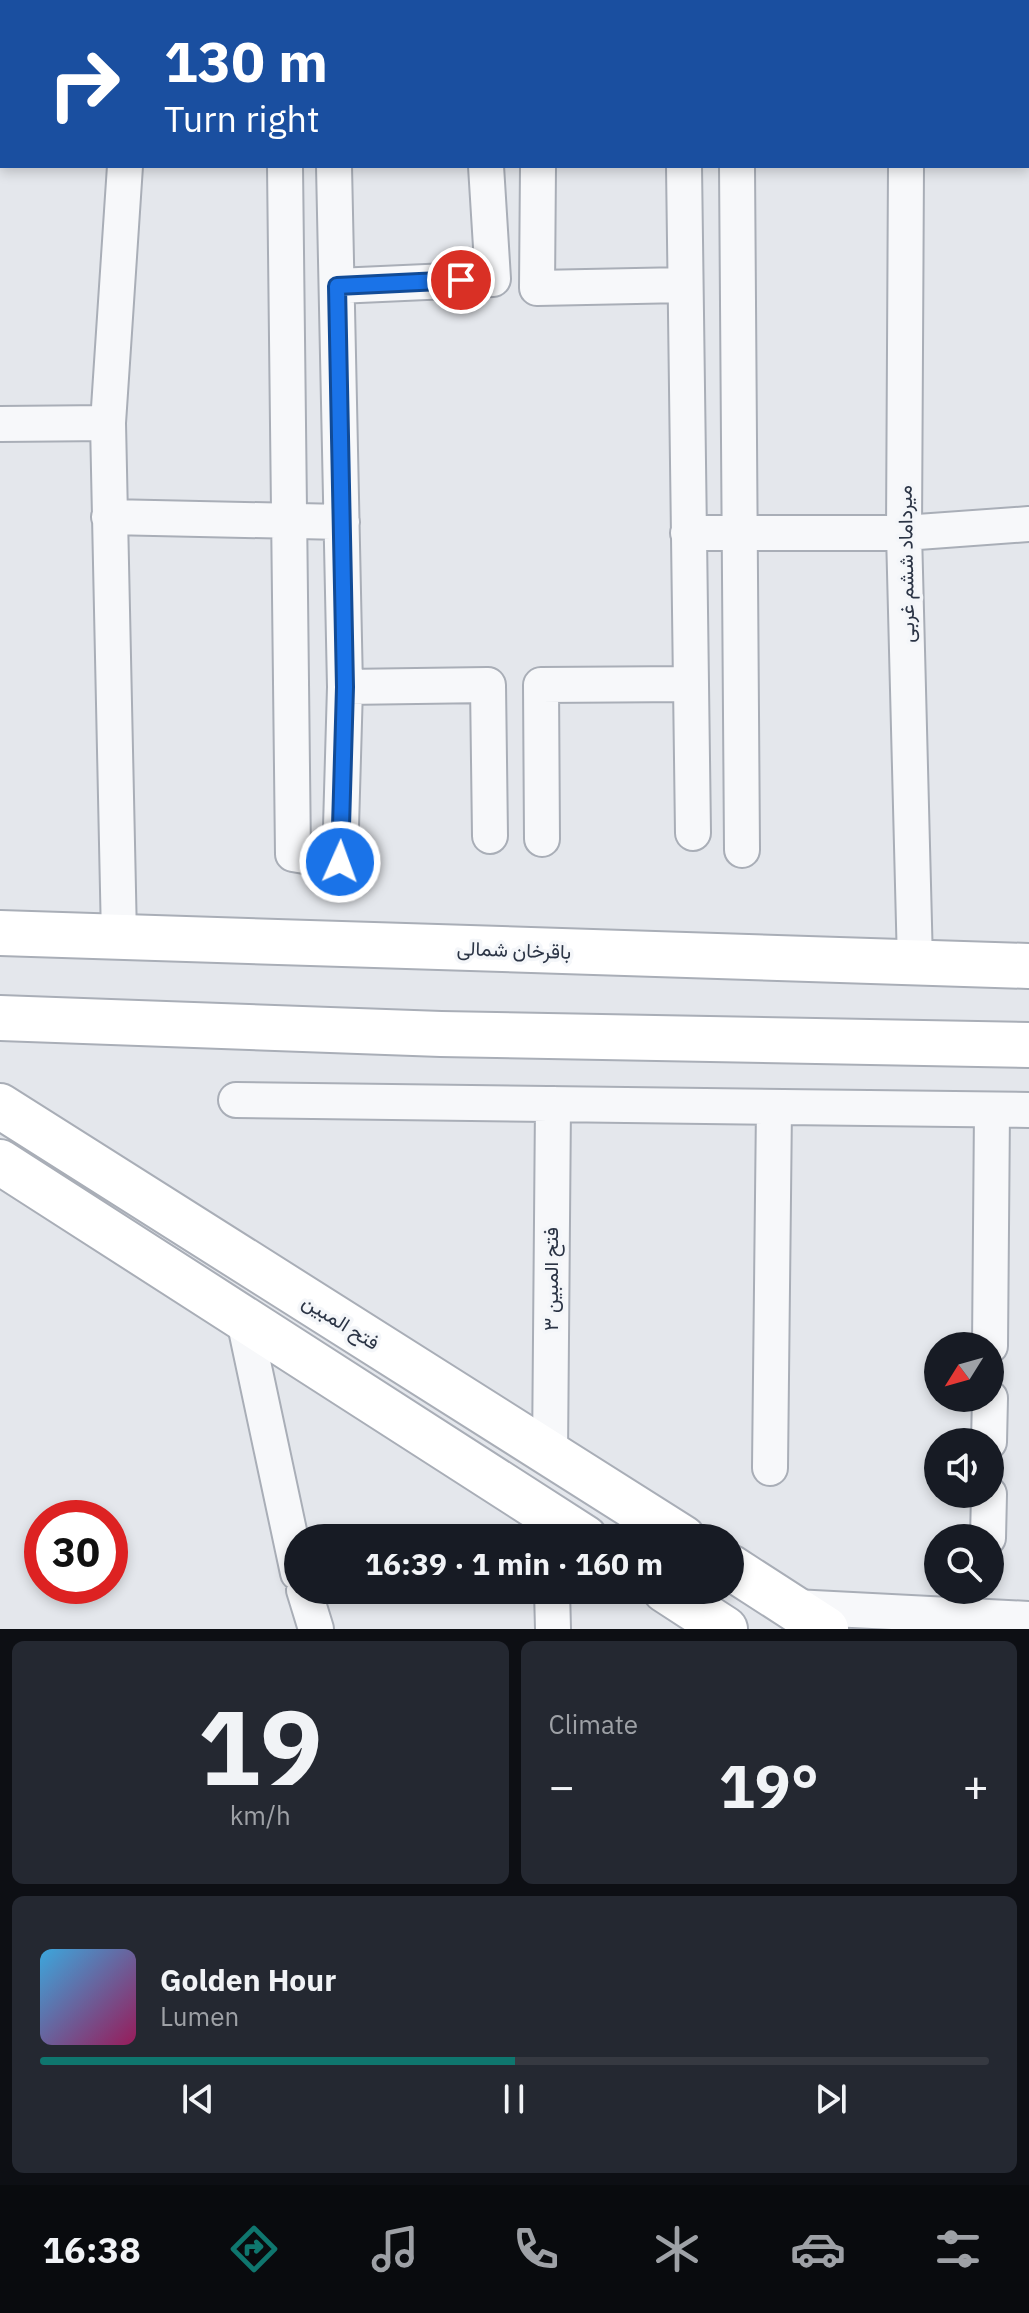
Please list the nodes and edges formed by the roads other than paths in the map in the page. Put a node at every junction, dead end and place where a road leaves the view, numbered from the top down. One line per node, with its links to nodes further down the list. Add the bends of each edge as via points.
1 (125, 168): 11 (street)
2 (285, 168): 14 (street)
3 (334, 168): 10 (street)
4 (486, 168): 10 (street, via 493,279)
5 (538, 168): 9 (street, via 537,288)
6 (684, 168): 9 (street)
7 (737, 168): 18 (street)
8 (906, 168): 19 (street, میرداماد ششم غربی)
9 (685, 285): 17 (street)
10 (337, 286): 15 (street)
11 (108, 423): 12 (street); 13 (street)
12 (0, 424)
13 (109, 517): 14 (street); 27 (street)
14 (287, 522): 15 (street); 21 (street, via 293,854 340,862)
15 (342, 522): 21 (street)
16 (1029, 524): 19 (street)
17 (688, 533): 18 (street); 20 (street)
18 (738, 533): 19 (street); 25 (street)
19 (904, 533): 28 (street, میرداماد ششم غربی)
20 (689, 684): 22 (street); 24 (street, via 541,685)
21 (345, 687): 23 (street, via 488,685)
22 (693, 833)
23 (490, 836)
24 (542, 839)
25 (742, 850)
26 (0, 933): 27 (main road, باقرخان شمالی)
27 (119, 937): 28 (main road, باقرخان شمالی)
28 (915, 963): 29 (main road, باقرخان شمالی)
29 (1029, 966)
30 (0, 1018): 31 (main road, via 441,1034)
31 (1029, 1045)
32 (236, 1100): 33 (street)
33 (553, 1104): 35 (street); 41 (street, فتح المبین ۳)
34 (0, 1106): 41 (main road, فتح المبین)
35 (774, 1107): 36 (street); 42 (street)
36 (992, 1110): 37 (street); 40 (street)
37 (1029, 1110)
38 (0, 1162): 39 (main road)
39 (244, 1320): 43 (street); 44 (main road)
40 (990, 1332)
41 (550, 1455): 45 (main road, فتح المبین)
42 (770, 1468)
43 (288, 1524)
44 (553, 1524)
45 (661, 1524)
46 (744, 1578): 52 (main road)
47 (308, 1604): 53 (street)
48 (552, 1604): 54 (street)
49 (687, 1604): 55 (main road)
50 (988, 1604): 51 (street); 52 (street)
51 (1029, 1619)
52 (802, 1622)
53 (316, 1629)
54 (553, 1629)
55 (725, 1629)

